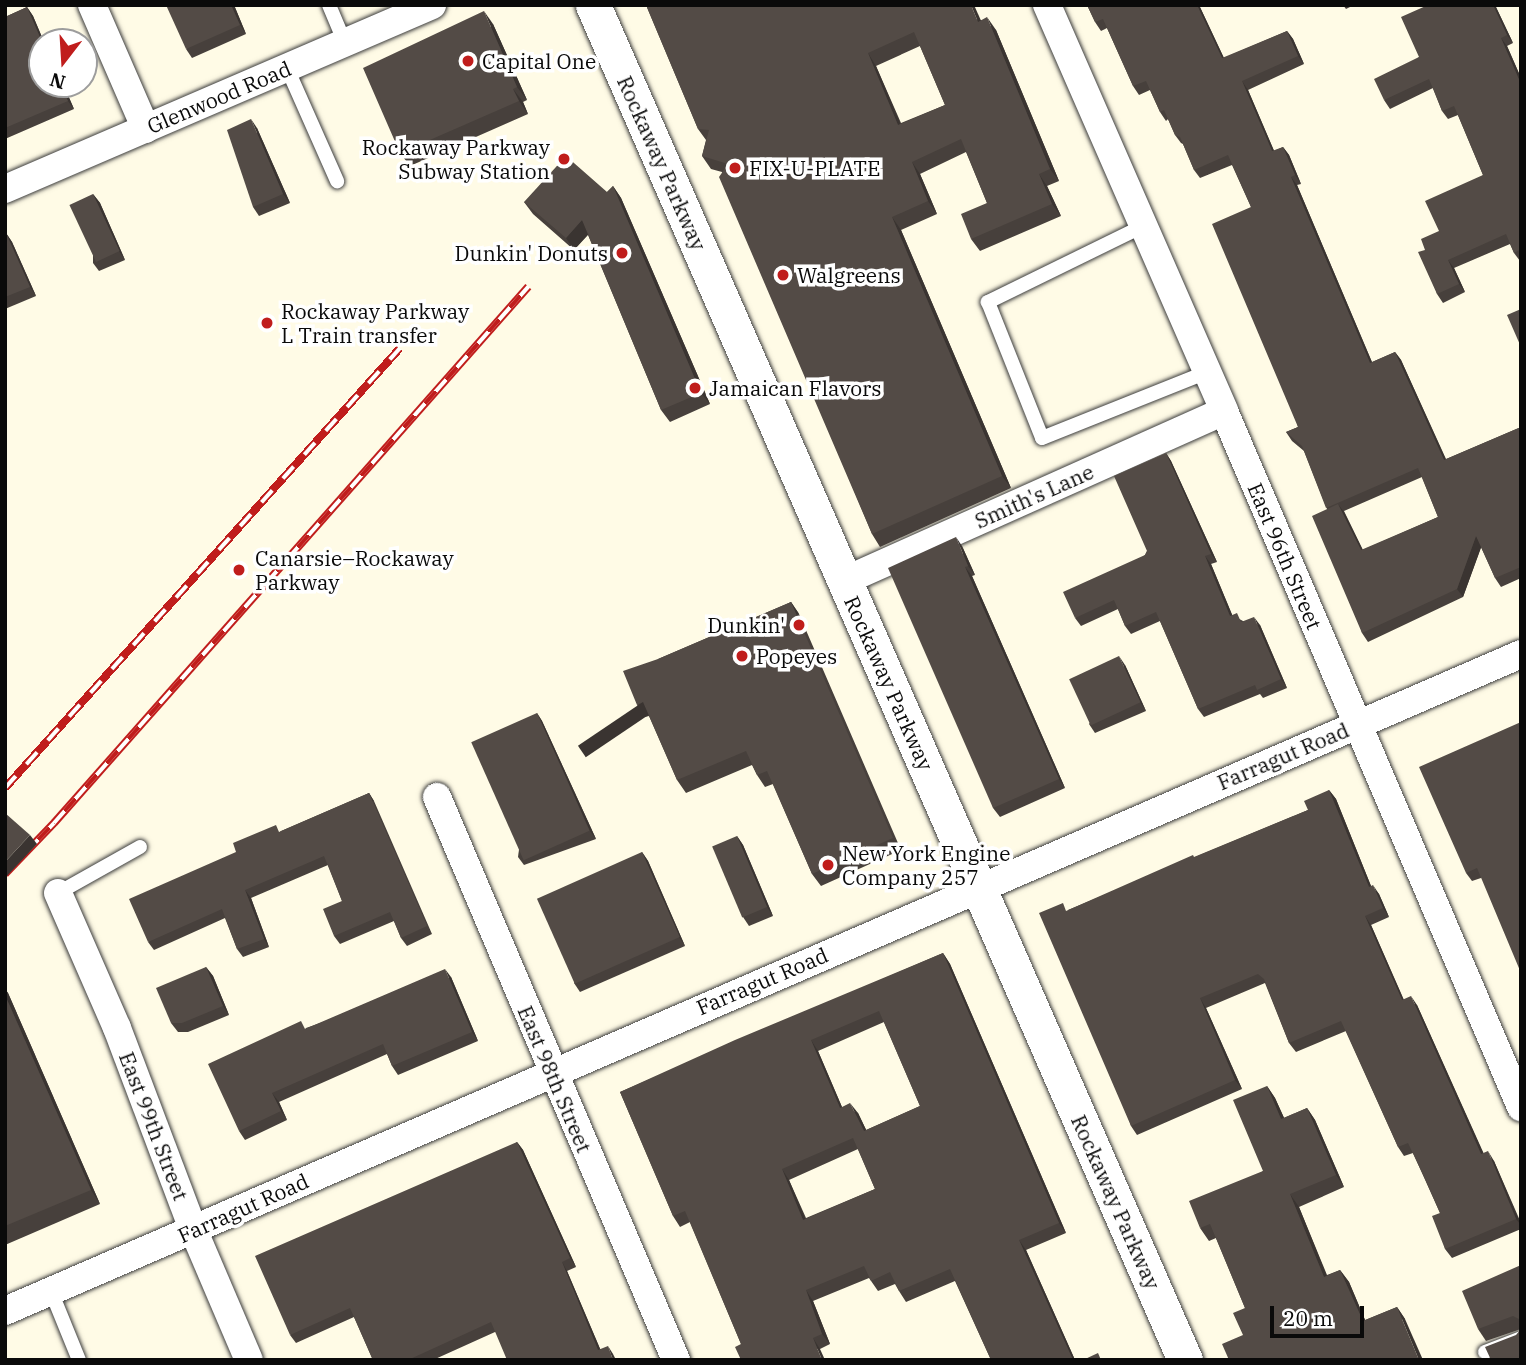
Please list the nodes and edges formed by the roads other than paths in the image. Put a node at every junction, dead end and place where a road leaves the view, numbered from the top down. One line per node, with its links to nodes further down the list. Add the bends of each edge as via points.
1 (92, 5): 8 (street)
2 (329, 5): 6 (lane)
3 (432, 5): 6 (street, Glenwood Road)
4 (593, 5): 14 (street, Rockaway Parkway)
5 (1047, 5): 11 (street, East 96th Street)
6 (345, 43): 7 (street, Glenwood Road)
7 (287, 68): 8 (street, Glenwood Road); 9 (lane)
8 (146, 129): 10 (street, Glenwood Road)
9 (337, 181)
10 (5, 189)
11 (1143, 226): 12 (street, East 96th Street); 12 (lane, via 988,302 1042,438)
12 (1207, 372): 13 (street, East 96th Street)
13 (1224, 411): 14 (street, Smith's Lane); 16 (street, East 96th Street)
14 (844, 581): 19 (street, Rockaway Parkway)
15 (1521, 654): 16 (street, Farragut Road)
16 (1356, 724): 19 (street, Farragut Road); 22 (street, East 96th Street)
17 (437, 797): 21 (street, East 98th Street)
18 (140, 847): 20 (lane)
19 (979, 887): 21 (street, Farragut Road); 31 (street, Rockaway Parkway)
20 (58, 893): 23 (street, East 99th Street, via 117,1028)
21 (552, 1072): 23 (street, Farragut Road); 30 (street, East 98th Street)
22 (1521, 1107)
23 (193, 1230): 24 (street, Farragut Road); 29 (street, East 99th Street)
24 (51, 1291): 25 (street, Farragut Road); 28 (lane)
25 (5, 1311)
26 (1521, 1338): 27 (lane)
27 (1485, 1352)
28 (79, 1360)
29 (249, 1360)
30 (676, 1360)
31 (1185, 1360)

